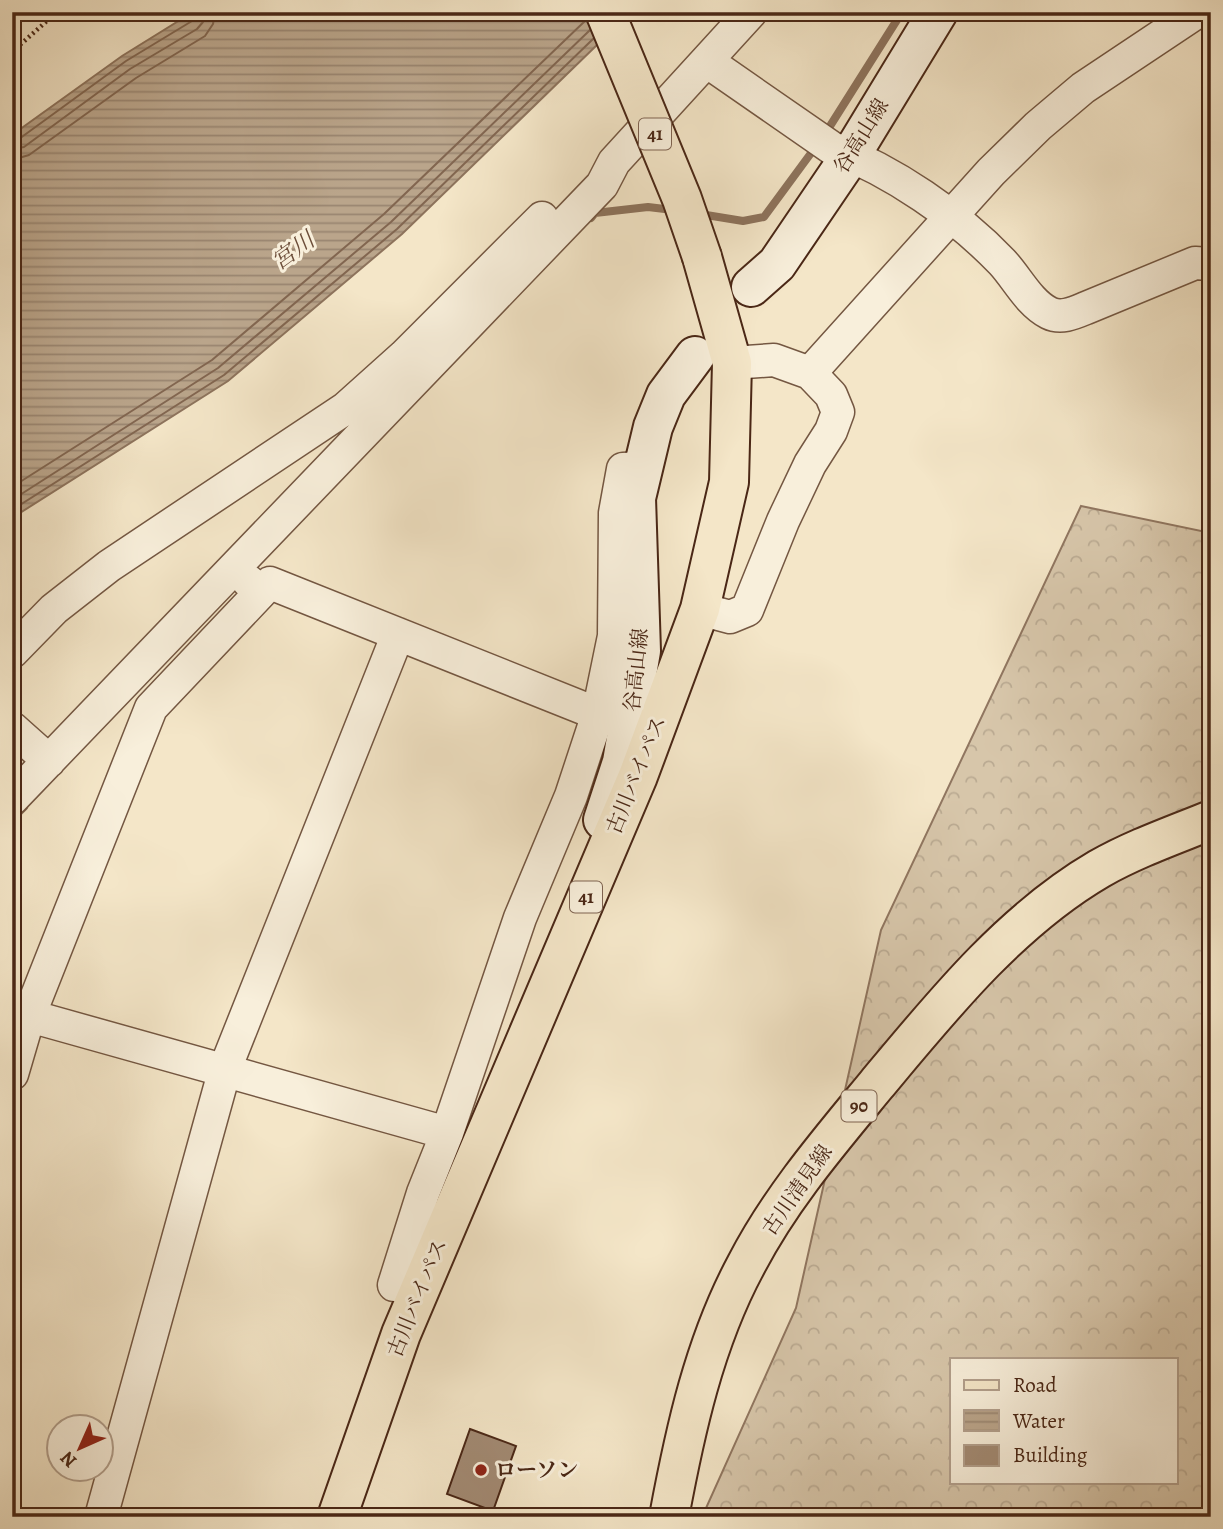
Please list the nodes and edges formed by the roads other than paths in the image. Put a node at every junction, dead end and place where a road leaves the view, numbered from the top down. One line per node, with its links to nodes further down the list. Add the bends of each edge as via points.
1 (605, 12): 11 (main road, 古川バイパス / 41, bridge, via 702,257)
2 (751, 12): 5 (street)
3 (938, 12): 6 (main road, 谷高山線)
4 (1197, 12): 8 (street, via 1083,88 1038,126)
5 (708, 62): 6 (street); 7 (street)
6 (831, 145): 8 (street); 10 (main road, 谷高山線, via 777,264)
7 (614, 162): 14 (street, via 602,185); 17 (street, via 584,175 346,408 109,566 54,609)
8 (952, 215): 9 (street, via 1002,262 1037,304 1054,315 1067,315 1195,263); 12 (street)
9 (1211, 264)
10 (751, 287)
11 (714, 360): 12 (street, via 774,360); 13 (main road, 谷高山線, via 666,395); 15 (main road, 古川バイパス / 41, via 729,482)
12 (810, 373): 15 (street, via 831,395 838,412 783,521 758,588 747,610 730,617)
13 (643, 468): 18 (street, via 623,469 615,513 614,636); 23 (main road, 谷高山線, via 636,498 641,650 633,706 622,762)
14 (247, 580): 16 (street, via 270,583); 20 (street); 24 (street, via 151,708)
15 (700, 609): 23 (main road, 古川バイパス / 41, via 638,776)
16 (398, 634): 18 (street); 25 (street)
17 (12, 652)
18 (598, 714): 27 (street, via 571,796 520,918)
19 (12, 728): 20 (street)
20 (49, 761): 21 (street)
21 (12, 799)
22 (1211, 820): 31 (main road, 古川清見線 / 90, via 1099,869 1034,917 976,970 930,1021 790,1194 745,1265 710,1347 685,1431)
23 (547, 985): 30 (main road, 古川バイパス / 41, via 401,1334)
24 (20, 1013): 25 (street); 26 (street)
25 (225, 1069): 27 (street); 29 (street)
26 (12, 1074)
27 (447, 1133): 28 (street, via 422,1194)
28 (394, 1285)
29 (101, 1517)
30 (337, 1517)
31 (668, 1517)

